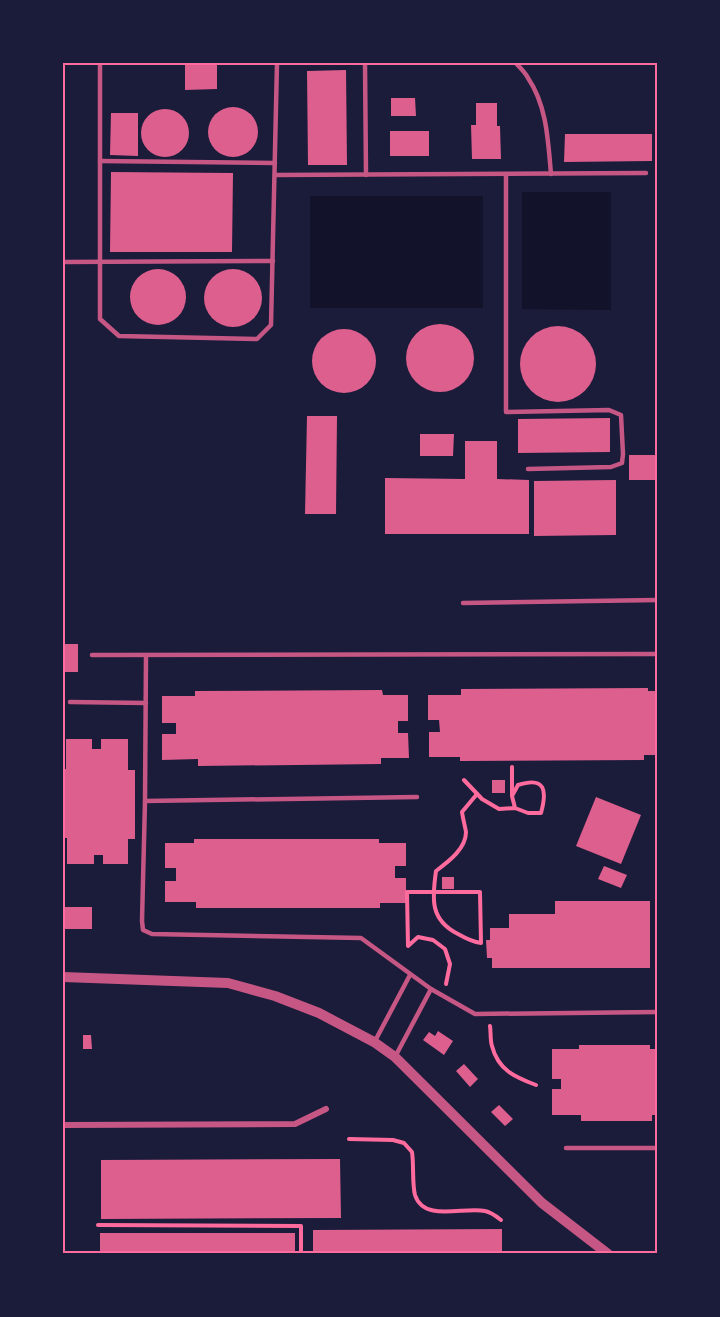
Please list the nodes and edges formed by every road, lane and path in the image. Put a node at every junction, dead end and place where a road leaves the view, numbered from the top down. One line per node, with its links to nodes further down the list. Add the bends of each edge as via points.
1 (100, 63): 5 (lane)
2 (277, 63): 6 (lane)
3 (365, 63): 11 (lane)
4 (516, 63): 9 (lane, via 529,78 541,104)
5 (100, 161): 6 (lane); 14 (lane)
6 (275, 164): 10 (lane)
7 (645, 173): 9 (lane)
8 (506, 174): 9 (lane); 11 (lane); 15 (lane, via 506,412 609,410 621,415 622,463 612,467)
9 (551, 174)
10 (275, 175): 11 (lane); 12 (lane)
11 (366, 175)
12 (273, 261): 14 (lane); 14 (lane, via 271,325 257,339 119,336 100,319)
13 (63, 262): 14 (lane)
14 (100, 262)
15 (528, 469)
16 (657, 600): 17 (lane)
17 (463, 603)
18 (657, 654): 20 (lane)
19 (92, 655): 20 (lane)
20 (146, 655): 22 (lane)
21 (70, 702): 22 (lane)
22 (146, 703): 28 (lane)
23 (512, 767): 26 (path)
24 (464, 780): 25 (path)
25 (477, 794): 29 (path, via 499,809); 30 (path, via 462,812 464,842 436,871)
26 (512, 796): 29 (path); 29 (path, via 518,785 529,782 543,787 541,813)
27 (417, 797): 28 (lane)
28 (145, 801): 31 (lane, via 143,930 152,934 361,939)
29 (515, 808)
30 (433, 891): 30 (path, via 480,892 481,943 451,931 439,919); 34 (path, via 407,892 408,946 418,937 433,940 445,949 450,964)
31 (410, 975): 33 (lane); 37 (lane)
32 (63, 977): 37 (street, via 228,983 319,1013)
33 (431, 989): 34 (lane); 38 (lane)
34 (443, 997): 36 (lane, via 475,1014)
35 (657, 1012): 36 (lane)
36 (489, 1014): 39 (path, via 492,1046 506,1071)
37 (374, 1042): 38 (street)
38 (395, 1057): 48 (street, via 542,1203)
39 (536, 1085)
40 (326, 1109): 41 (street, via 295,1124)
41 (63, 1125)
42 (349, 1139): 45 (path, via 404,1143 412,1152 415,1194 425,1207 446,1212 487,1211)
43 (566, 1148): 44 (lane)
44 (657, 1148)
45 (501, 1220)
46 (98, 1225): 47 (path, via 301,1226)
47 (301, 1254)
48 (608, 1254)

